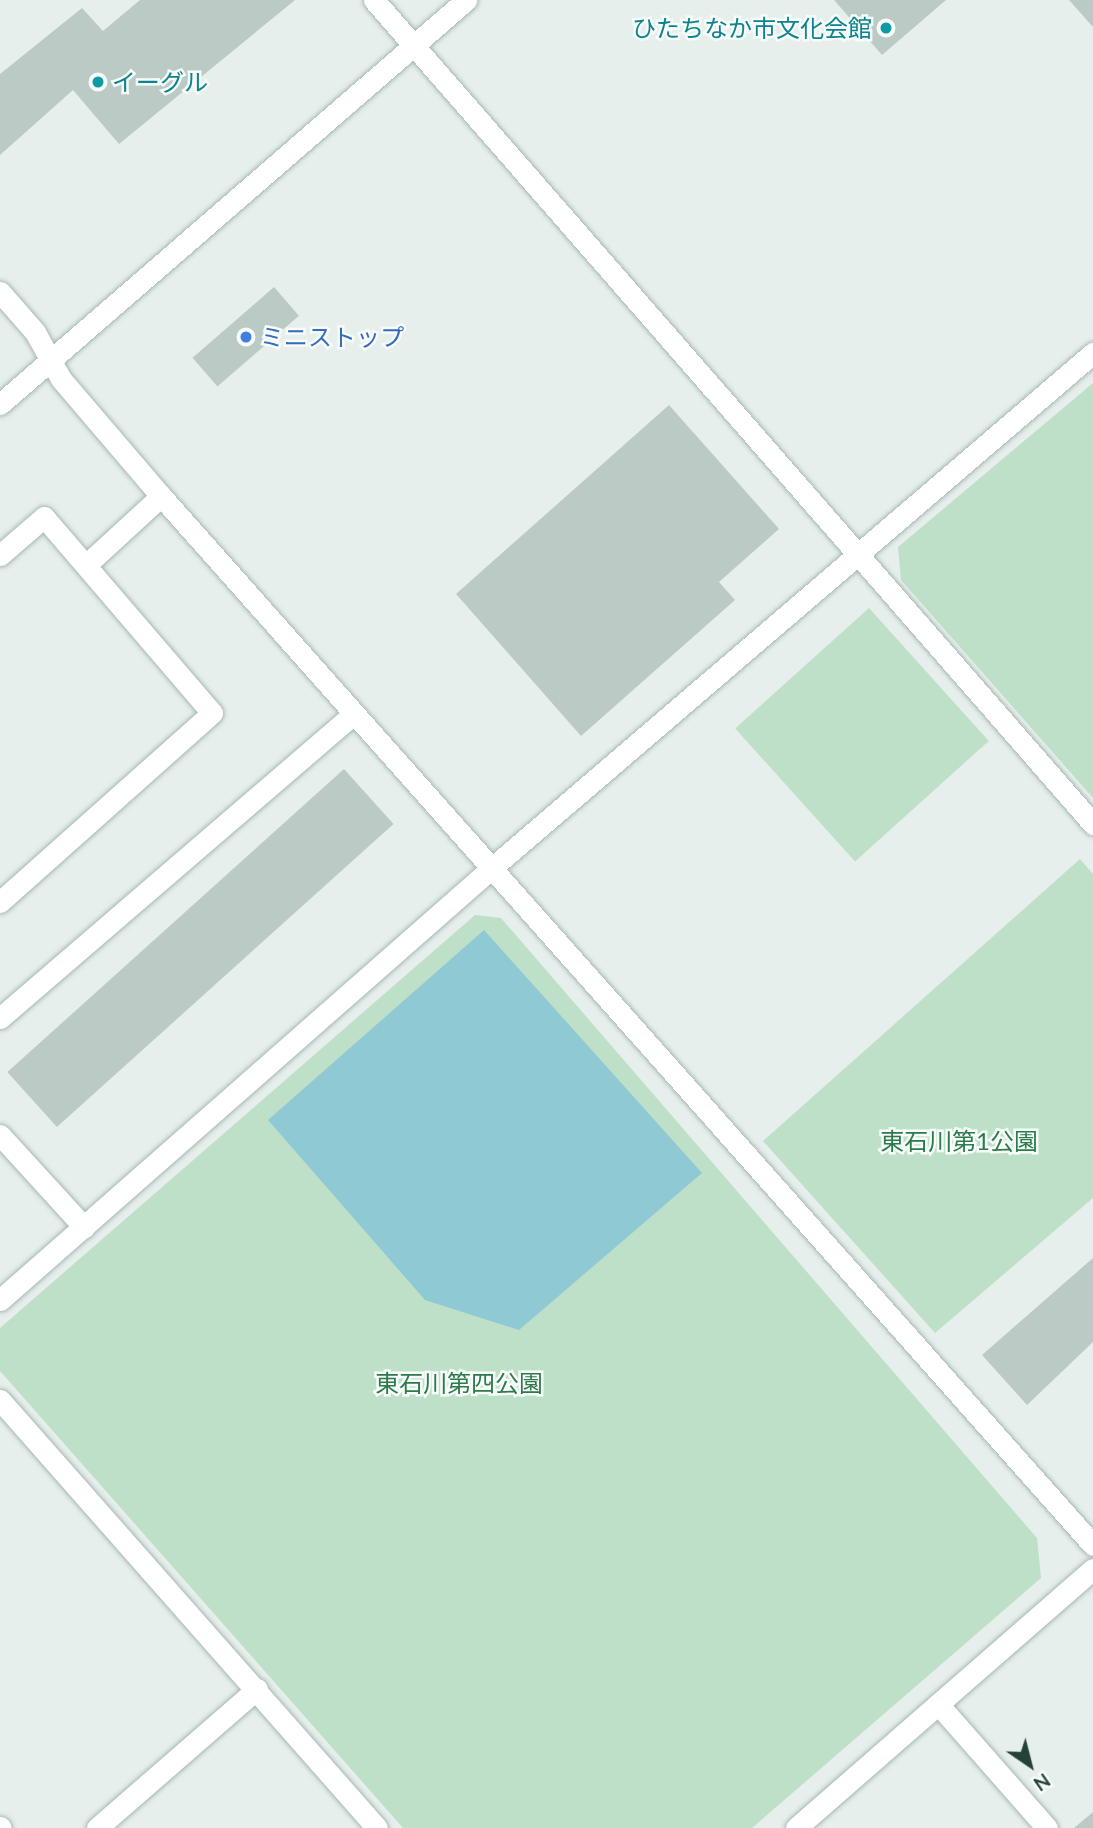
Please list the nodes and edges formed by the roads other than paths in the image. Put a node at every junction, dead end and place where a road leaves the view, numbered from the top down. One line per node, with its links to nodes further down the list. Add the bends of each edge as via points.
1 (374, 0): 3 (street)
2 (466, 0): 3 (street)
3 (414, 46): 6 (street); 10 (street)
4 (0, 292): 6 (street, via 35,332)
5 (1093, 353): 10 (street)
6 (49, 362): 7 (street); 8 (street)
7 (0, 404)
8 (161, 496): 11 (street); 12 (street)
9 (0, 555): 11 (street, via 44,517)
10 (858, 555): 13 (street); 14 (street)
11 (86, 565): 15 (street, via 212,713)
12 (354, 713): 14 (street); 16 (street)
13 (1093, 824)
14 (494, 866): 18 (street); 21 (street)
15 (0, 902)
16 (0, 1018)
17 (0, 1135): 18 (street)
18 (84, 1227): 19 (street)
19 (0, 1300)
20 (0, 1400): 23 (street)
21 (1093, 1545)
22 (1093, 1569): 24 (street)
23 (257, 1689): 25 (street); 26 (street)
24 (938, 1704): 27 (street); 28 (street)
25 (97, 1828)
26 (377, 1828)
27 (796, 1828)
28 (1046, 1828)

